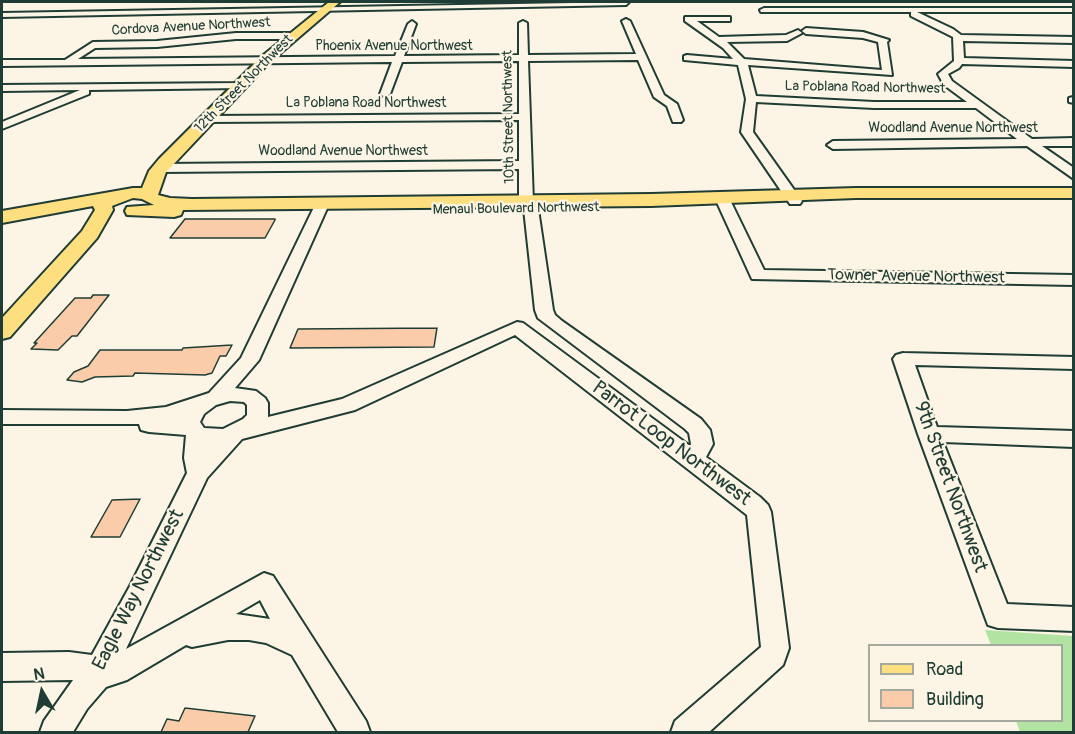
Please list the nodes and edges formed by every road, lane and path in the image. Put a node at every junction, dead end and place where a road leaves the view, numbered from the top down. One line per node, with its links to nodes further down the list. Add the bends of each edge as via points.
1 (798, 2): 5 (street)
2 (626, 3): 3 (street)
3 (331, 5): 8 (street); 13 (main road, 12th Street Northwest)
4 (764, 10): 5 (street)
5 (807, 10): 6 (street)
6 (907, 10): 7 (street); 14 (street)
7 (1074, 10)
8 (2, 15)
9 (727, 19): 15 (street, via 688,19)
10 (626, 21): 18 (street)
11 (523, 23): 19 (street, 10th Street Northwest)
12 (412, 24): 21 (street)
13 (291, 36): 22 (main road, 12th Street Northwest); 25 (street, Cordova Avenue Northwest, via 93,45)
14 (957, 38): 16 (street); 24 (street)
15 (717, 40): 23 (street); 28 (street, via 787,38 802,32 855,34 884,40 888,73)
16 (1074, 40)
17 (816, 56): 28 (street)
18 (642, 57): 19 (street, Phoenix Avenue Northwest); 37 (street, via 659,97 672,104)
19 (523, 58): 21 (street, Phoenix Avenue Northwest); 35 (street, 10th Street Northwest)
20 (687, 58): 23 (street)
21 (398, 59): 22 (street, Phoenix Avenue Northwest); 32 (street)
22 (265, 60): 25 (street, Phoenix Avenue Northwest); 29 (main road, 12th Street Northwest)
23 (741, 61): 28 (street); 33 (street)
24 (959, 61): 27 (street); 34 (street, via 945,71 944,78)
25 (68, 62): 26 (street, Phoenix Avenue Northwest)
26 (2, 63)
27 (1074, 64)
28 (816, 67)
29 (240, 86): 30 (street); 36 (main road, 12th Street Northwest)
30 (97, 87): 31 (street); 38 (street)
31 (2, 88)
32 (385, 94)
33 (751, 99): 34 (street, La Poblana Road Northwest); 47 (street, via 747,132)
34 (978, 105): 40 (street)
35 (525, 117): 36 (street, La Poblana Road Northwest); 42 (street, 10th Street Northwest)
36 (207, 119): 43 (main road, 12th Street Northwest)
37 (678, 120)
38 (2, 126)
39 (1074, 142): 40 (street, Woodland Avenue Northwest)
40 (1030, 143): 41 (street, Woodland Avenue Northwest); 44 (street)
41 (833, 145)
42 (526, 165): 43 (street, Woodland Avenue Northwest); 50 (street, 10th Street Northwest)
43 (159, 170): 46 (main road, 12th Street Northwest); 49 (main road, 12th Street Northwest)
44 (1074, 175)
45 (1074, 193): 47 (main road, Menaul Boulevard Northwest, via 897,193 861,198)
46 (150, 197): 49 (main road, via 147,205); 51 (main road, via 179,204)
47 (793, 198): 48 (main road, Menaul Boulevard Northwest)
48 (723, 201): 50 (main road, Menaul Boulevard Northwest); 53 (street, Towner Avenue Northwest, via 758,274)
49 (118, 205): 51 (main road, Menaul Boulevard Northwest); 52 (main road, Menaul Boulevard Northwest); 54 (main road, 12th Street Northwest); 55 (main road, 12th Street Northwest, via 110,226 86,257)
50 (528, 205): 51 (main road, Menaul Boulevard Northwest); 67 (street, 10th Street Northwest, via 547,318 693,424 699,430 702,444)
51 (321, 208): 56 (street)
52 (2, 217)
53 (1074, 280)
54 (2, 332)
55 (2, 349)
56 (249, 360): 58 (street); 59 (street)
57 (1074, 363): 65 (street, 9th Street Northwest, via 903,359)
58 (209, 400): 59 (street, via 240,394); 61 (street, via 166,414 127,418); 63 (street, via 191,417)
59 (253, 400): 60 (street, via 270,408); 64 (street, Eagle Way Northwest, via 257,417)
60 (314, 413): 64 (street); 67 (street, Parrot Loop Northwest, via 348,405 517,327)
61 (2, 417)
62 (2, 427): 63 (street, via 162,425)
63 (194, 432): 64 (street, via 213,438); 68 (street, Eagle Way Northwest)
64 (238, 432): 68 (street, Eagle Way Northwest)
65 (929, 434): 66 (street); 69 (street, 9th Street Northwest, via 998,616)
66 (1074, 440)
67 (690, 458): 76 (street, Parrot Loop Northwest, via 759,512 775,648 773,655)
68 (198, 473): 73 (street, Eagle Way Northwest)
69 (1074, 620)
70 (164, 643): 71 (street, via 203,630 228,627 269,631); 71 (street, via 264,584); 73 (street, via 117,670)
71 (302, 646): 75 (street)
72 (2, 667): 73 (street, via 86,667)
73 (97, 675): 74 (street, Eagle Way Northwest)
74 (55, 732)
75 (355, 732)
76 (686, 732)

